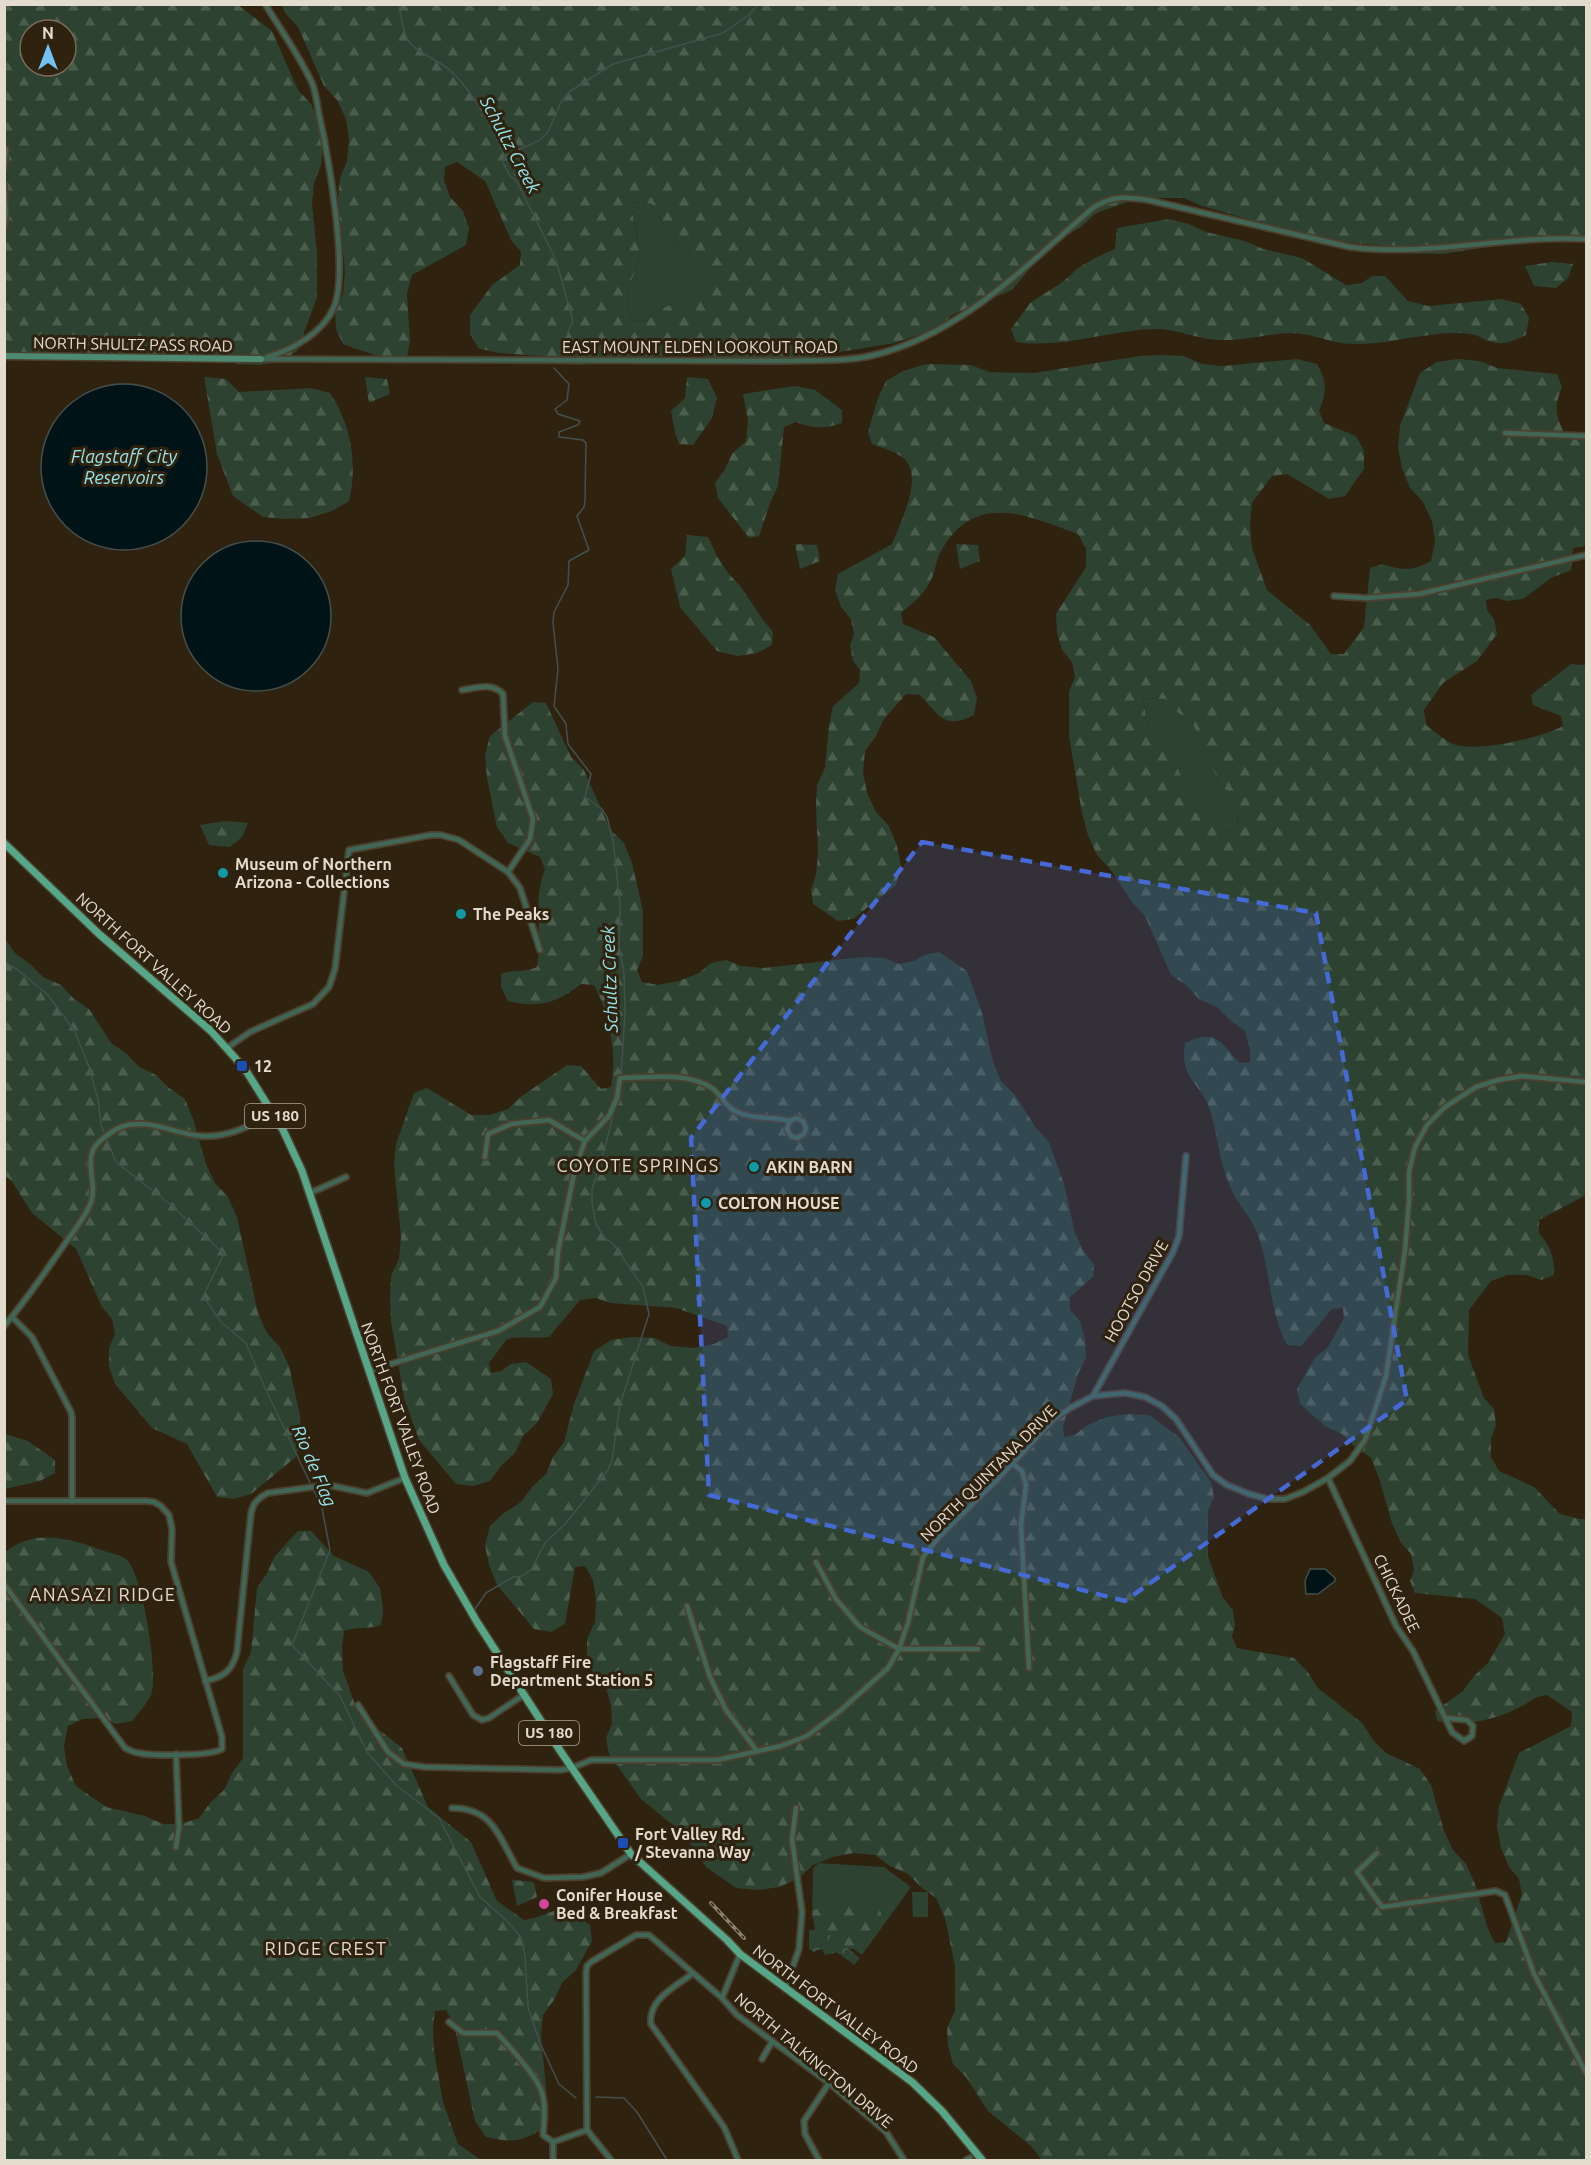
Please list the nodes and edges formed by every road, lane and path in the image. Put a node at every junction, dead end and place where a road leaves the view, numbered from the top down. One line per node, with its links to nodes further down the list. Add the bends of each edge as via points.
1 (265, 4): 8 (street, via 312,84 335,213 340,284 334,308 313,334 284,352)
2 (6, 149): 3 (street)
3 (4, 169)
4 (4, 186): 5 (street)
5 (4, 228)
6 (1587, 239): 8 (street, EAST MOUNT ELDEN LOOKOUT ROAD, via 1375,250 1128,197 1108,199 1094,207 980,304 946,326 911,344 872,356 787,361)
7 (4, 356): 8 (street, NORTH SHULTZ PASS ROAD)
8 (261, 359)
9 (1505, 433): 10 (street)
10 (1587, 436)
11 (1587, 555): 12 (street, via 1419,594)
12 (1334, 596)
13 (462, 690): 15 (street, via 488,686 503,694 505,736 533,819 530,839)
14 (4, 843): 17 (main road, NORTH FORT VALLEY ROAD / US 180)
15 (507, 872): 16 (street, via 519,888); 17 (street, via 459,840 441,835 349,850 335,969 329,987 313,1004 250,1032)
16 (540, 950)
17 (227, 1048): 19 (main road, NORTH FORT VALLEY ROAD / US 180)
18 (1587, 1082): 32 (street, NORTH QUINTANA DRIVE, via 1522,1076 1497,1080 1476,1087 1445,1107 1427,1125 1415,1147 1409,1172 1405,1250 1386,1376 1365,1440 1350,1461)
19 (273, 1113): 25 (main road, NORTH FORT VALLEY ROAD / US 180); 26 (street, via 240,1131 221,1136 135,1124 120,1127 98,1141 90,1157 93,1190 89,1208)
20 (790, 1121): 20 (street, via 789,1134 802,1136 806,1128 803,1121); 21 (street, via 752,1118 732,1111 714,1089 695,1079 620,1077 609,1116)
21 (585, 1142): 23 (street, via 549,1120 511,1124 488,1134); 28 (street, via 575,1169 556,1278 540,1307 498,1331)
22 (1186, 1156): 29 (street, HOOTSO DRIVE, via 1179,1236)
23 (485, 1157)
24 (346, 1177): 25 (street)
25 (310, 1193): 28 (main road, NORTH FORT VALLEY ROAD / US 180)
26 (12, 1317): 27 (street); 33 (street, via 32,1337 71,1412)
27 (4, 1326)
28 (368, 1371): 31 (main road, NORTH FORT VALLEY ROAD / US 180)
29 (1093, 1396): 30 (street, NORTH QUINTANA DRIVE, via 1054,1419); 32 (street, NORTH QUINTANA DRIVE, via 1125,1393 1162,1406 1176,1419 1213,1475 1249,1494 1284,1498)
30 (1013, 1464): 38 (street, NORTH QUINTANA DRIVE, via 923,1557); 40 (street, via 1022,1471 1026,1485 1021,1525)
31 (405, 1478): 42 (street, via 367,1493 328,1485 268,1493 254,1504 234,1663 228,1672); 43 (main road, NORTH FORT VALLEY ROAD / US 180, via 444,1565)
32 (1328, 1478): 45 (street, CHICKADEE, via 1396,1626)
33 (72, 1500): 34 (street); 42 (street, via 146,1501 165,1509 171,1522 171,1563)
34 (4, 1501)
35 (816, 1562): 38 (street, via 836,1599 860,1627)
36 (4, 1584): 47 (street, via 125,1748 139,1754)
37 (687, 1606): 46 (street, via 726,1710)
38 (899, 1649): 39 (street); 46 (street, NORTH QUINTANA DRIVE, via 888,1668 807,1736)
39 (978, 1649)
40 (1029, 1668)
41 (450, 1676): 43 (street, via 473,1715 482,1720)
42 (205, 1681): 47 (street, via 222,1749 216,1753)
43 (525, 1694): 48 (main road, NORTH FORT VALLEY ROAD / US 180)
44 (358, 1705): 48 (street, NORTH QUINTANA DRIVE, via 388,1752 404,1764)
45 (1446, 1718): 45 (street, CHICKADEE, via 1458,1738 1464,1741 1472,1736 1473,1726 1467,1720)
46 (757, 1751): 48 (street, NORTH QUINTANA DRIVE, via 717,1760 591,1760)
47 (176, 1754): 51 (street)
48 (572, 1768): 53 (main road, NORTH FORT VALLEY ROAD / US 180)
49 (453, 1808): 53 (street, via 468,1808 490,1821 517,1868 544,1878 602,1873)
50 (796, 1808): 56 (street, via 792,1839 802,1912 799,1949)
51 (176, 1847)
52 (1377, 1853): 61 (street, via 1357,1872 1382,1907 1496,1891 1505,1895 1534,1974)
53 (631, 1854): 54 (main road, NORTH FORT VALLEY ROAD / US 180)
54 (740, 1954): 56 (main road, NORTH FORT VALLEY ROAD / US 180); 57 (street)
55 (692, 1974): 57 (street, NORTH TALKINGTON DRIVE); 63 (street, NORTH TALKINGTON DRIVE, via 649,1935 636,1935 587,1966); 67 (street, via 656,2002 651,2024 724,2127)
56 (785, 1989): 70 (main road, NORTH FORT VALLEY ROAD / US 180, via 920,2089)
57 (722, 1998): 59 (street, NORTH TALKINGTON DRIVE)
58 (449, 2022): 64 (street, via 463,2033 497,2033 505,2042 542,2092 543,2135)
59 (772, 2042): 60 (street); 62 (street, NORTH TALKINGTON DRIVE)
60 (762, 2059)
61 (1587, 2073)
62 (829, 2083): 68 (street, via 804,2121); 69 (street, NORTH TALKINGTON DRIVE, via 886,2132)
63 (587, 2130): 64 (street); 66 (street)
64 (552, 2142): 65 (street)
65 (554, 2160)
66 (611, 2160)
67 (738, 2160)
68 (819, 2160)
69 (904, 2160)
70 (982, 2160)

